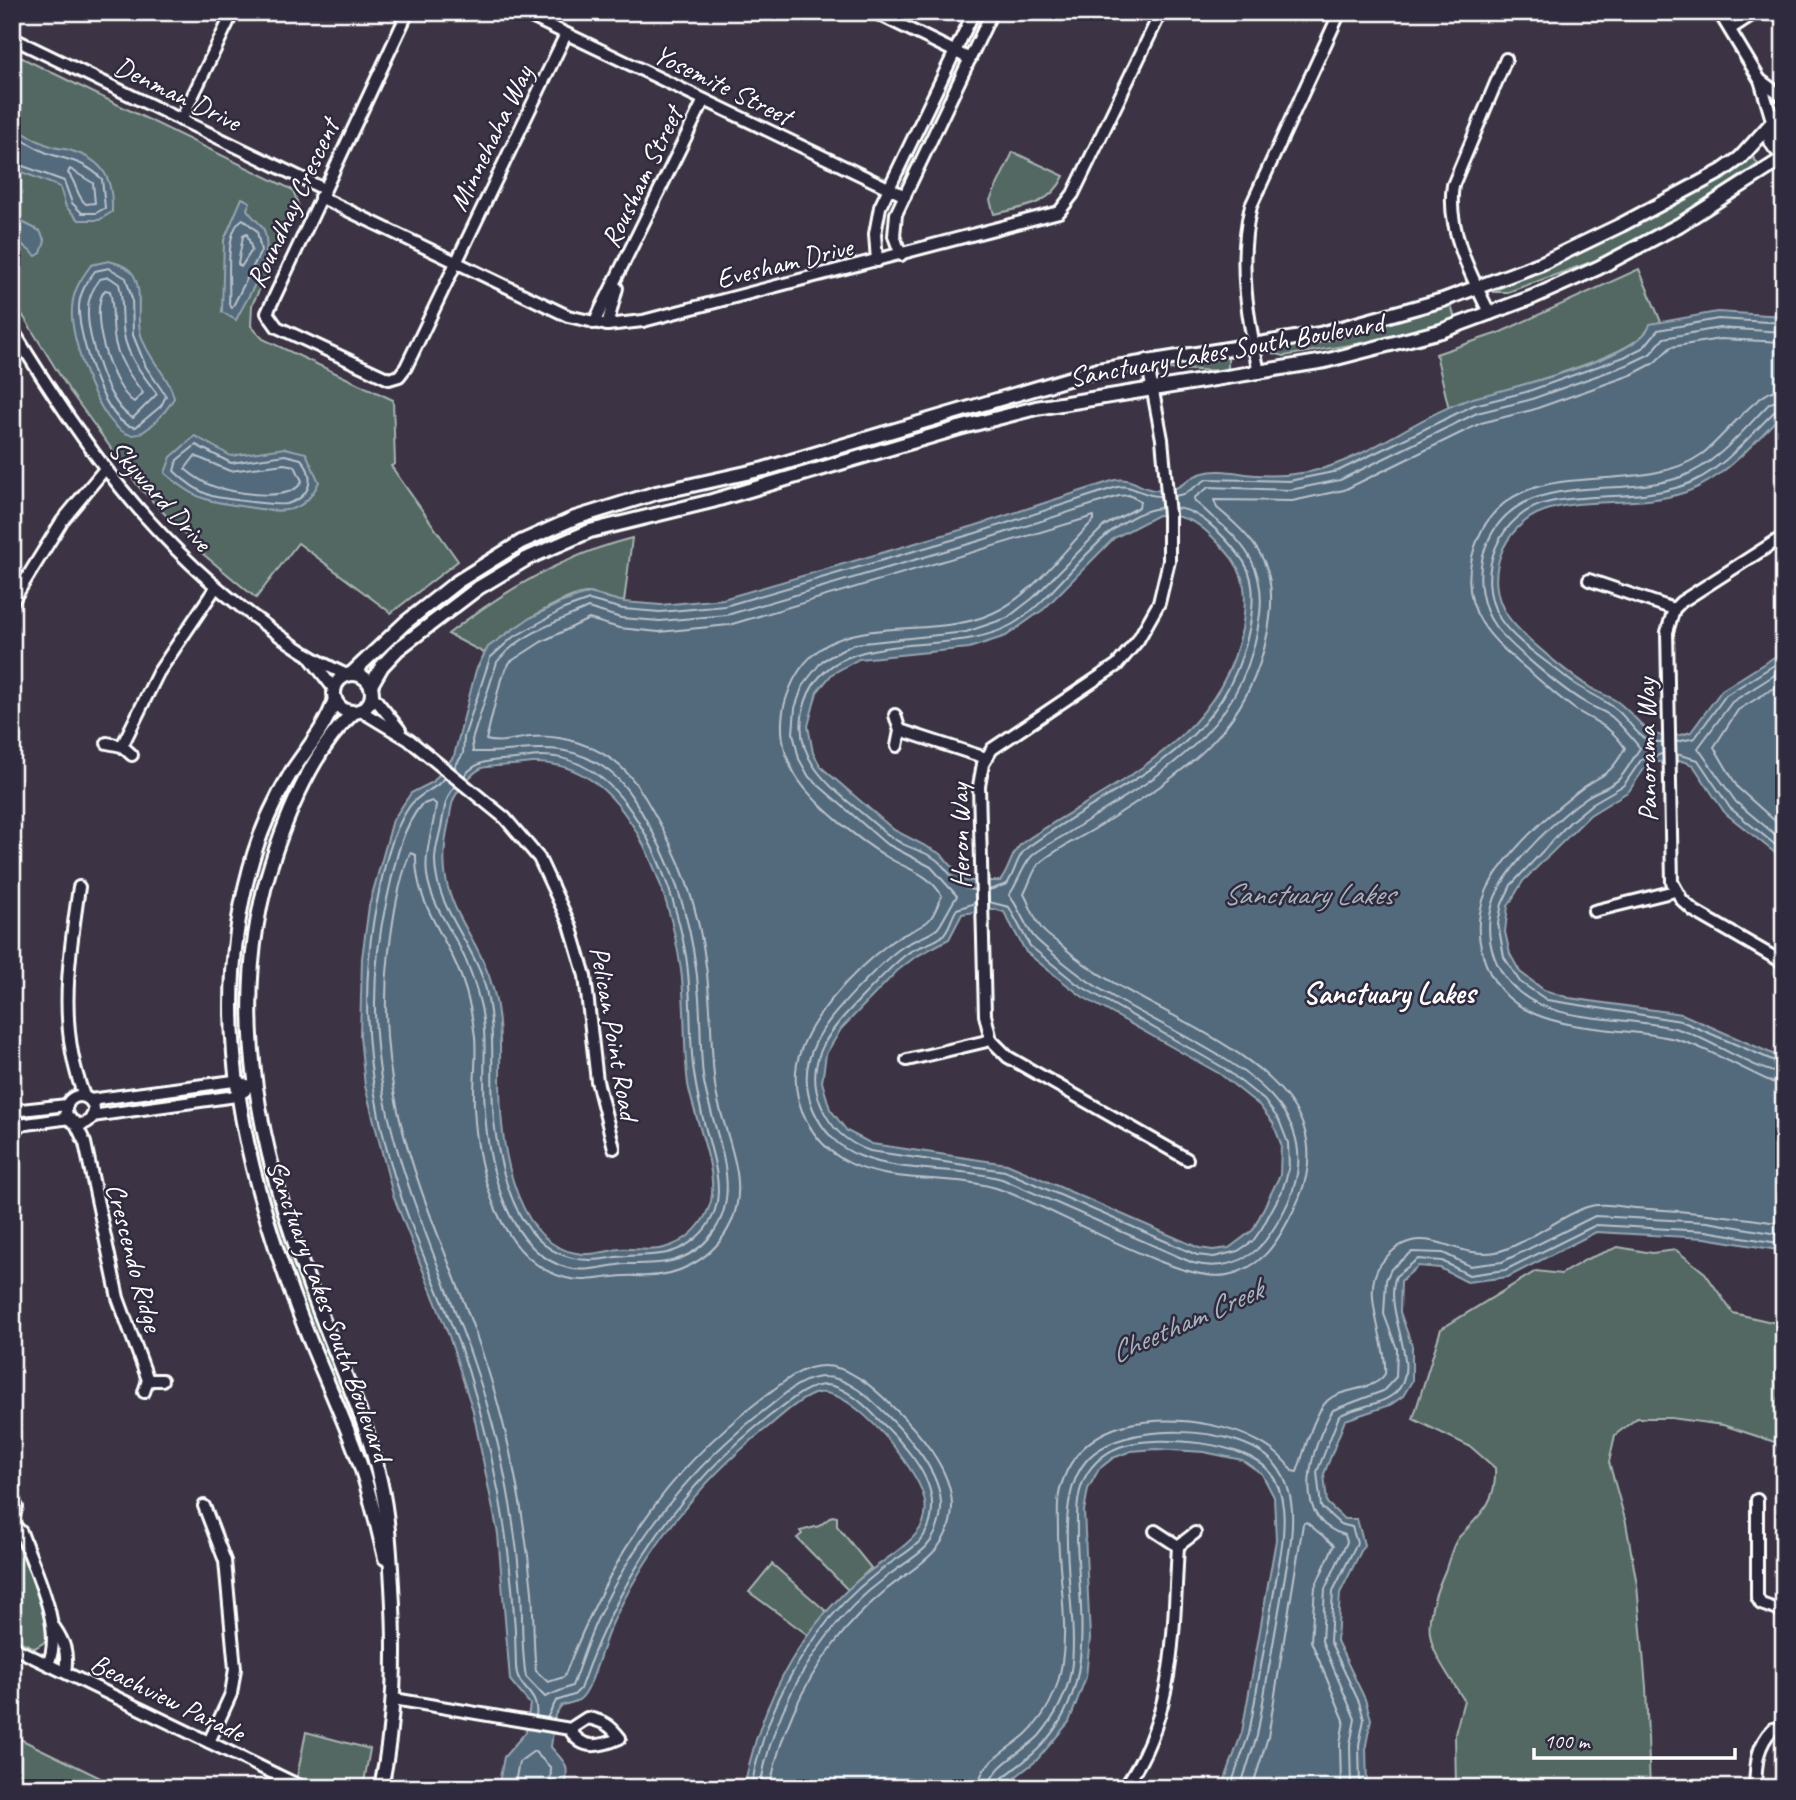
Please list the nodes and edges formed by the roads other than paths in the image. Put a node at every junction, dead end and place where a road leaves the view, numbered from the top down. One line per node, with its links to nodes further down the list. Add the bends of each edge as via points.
1 (233, 12): 21 (street)
2 (408, 12): 25 (street, Roundhay Crescent)
3 (521, 12): 12 (street, Yosemite Street)
4 (874, 12): 14 (street)
5 (974, 12): 14 (street)
6 (992, 12): 15 (street)
7 (1161, 12): 27 (street, Evesham Drive, via 1064,208 1049,217)
8 (1340, 12): 36 (street, via 1251,206 1243,259)
9 (1719, 12): 11 (street)
10 (1756, 12): 11 (street)
11 (1730, 29): 17 (street)
12 (566, 34): 19 (street, Yosemite Street); 29 (street, Minnehaha Way)
13 (12, 38): 21 (street, Denman Drive)
14 (955, 51): 15 (street); 24 (street)
15 (970, 59): 26 (street)
16 (1506, 59): 31 (street, via 1453,185 1450,203)
17 (1760, 80): 18 (street); 22 (street)
18 (1784, 98)
19 (704, 100): 24 (street, Yosemite Street); 30 (street, Rousham Street)
20 (1784, 110): 22 (street, Sanctuary Lakes South Boulevard)
21 (181, 120): 25 (street, Denman Drive)
22 (1771, 123): 23 (street, via 1770,141); 31 (street, Sanctuary Lakes South Boulevard, via 1722,171 1575,248)
23 (1784, 157): 32 (street, Sanctuary Lakes South Boulevard, via 1652,240 1560,286)
24 (889, 188): 26 (street, Yosemite Street); 28 (street, via 876,219)
25 (322, 193): 29 (street, Evesham Drive); 29 (street, Roundhay Crescent, via 267,308 270,321 289,333 377,375 395,378 406,368)
26 (905, 196): 27 (street, via 893,228)
27 (901, 255): 28 (street, Evesham Drive)
28 (877, 261): 34 (street, Evesham Drive, via 643,321)
29 (456, 263): 33 (street, Evesham Drive, via 568,316)
30 (620, 275): 33 (street, Rousham Street); 34 (street, Rousham Street)
31 (1478, 289): 32 (street); 36 (street, Sanctuary Lakes South Boulevard, via 1367,323)
32 (1490, 314): 38 (street, Sanctuary Lakes South Boulevard, via 1363,353)
33 (594, 323): 34 (street, Evesham Drive)
34 (607, 325)
35 (12, 330): 40 (street, Skyward Drive)
36 (1254, 346): 37 (street, Sanctuary Lakes South Boulevard); 38 (street)
37 (1147, 360): 39 (street, Heron Way); 41 (street, Sanctuary Lakes South Boulevard, via 1098,369 764,469)
38 (1259, 373): 39 (street, Sanctuary Lakes South Boulevard)
39 (1153, 388): 42 (street, Sanctuary Lakes South Boulevard, via 992,419); 60 (street, Heron Way, via 1169,515 1169,561 1153,616 1107,674 1001,743)
40 (104, 470): 45 (street, Skyward Drive, via 152,526); 46 (street, via 62,521)
41 (684, 486): 42 (street); 49 (street, Sanctuary Lakes South Boulevard, via 575,518 500,554 426,606)
42 (688, 507): 50 (street, Sanctuary Lakes South Boulevard, via 590,531 504,571 398,649 382,666)
43 (1784, 536): 47 (street)
44 (1589, 580): 47 (street)
45 (216, 587): 48 (street, Skyward Drive); 57 (street, via 158,673)
46 (12, 601)
47 (1674, 609): 62 (street, Panorama Way, via 1667,632 1670,873)
48 (312, 659): 49 (street, Skyward Drive); 51 (street, Skyward Drive)
49 (349, 675): 50 (street, via 363,677); 51 (street, Sanctuary Lakes South Boulevard)
50 (372, 690): 52 (street, Sanctuary Lakes South Boulevard, via 369,704); 55 (street, Pelican Point Road)
51 (335, 694): 52 (street, via 341,709); 67 (street, Sanctuary Lakes South Boulevard, via 325,724 275,803 250,869 235,940 231,990)
52 (357, 712): 55 (street, Pelican Point Road); 68 (street, Sanctuary Lakes South Boulevard, via 337,729 297,800 262,893 249,991)
53 (895, 715): 54 (street)
54 (900, 730): 58 (street); 60 (street)
55 (409, 740): 76 (street, Pelican Point Road, via 523,837 539,858 560,901 584,976 597,1081)
56 (107, 743): 57 (street)
57 (122, 746): 59 (street)
58 (897, 746)
59 (132, 755)
60 (986, 758): 65 (street, Heron Way, via 980,778 985,1015)
61 (79, 887): 70 (street, via 65,984)
62 (1675, 891): 63 (street); 64 (street, via 1694,911)
63 (1594, 911)
64 (1784, 963)
65 (991, 1040): 66 (street); 77 (street, via 1007,1057)
66 (906, 1060)
67 (234, 1081): 68 (street); 69 (street, Sanctuary Lakes South Boulevard); 70 (street)
68 (253, 1087): 69 (street); 86 (street, Sanctuary Lakes South Boulevard, via 293,1239 372,1450 387,1516)
69 (236, 1096): 72 (street); 86 (street, Sanctuary Lakes South Boulevard, via 267,1218 304,1326 359,1461)
70 (78, 1100): 71 (street); 72 (street, Crescendo Ridge, via 94,1108); 73 (street, Crescendo Ridge)
71 (12, 1111)
72 (90, 1118): 73 (street); 75 (street, Crescendo Ridge)
73 (72, 1120): 74 (street); 75 (street, Crescendo Ridge)
74 (12, 1126)
75 (85, 1143): 78 (street, Crescendo Ridge, via 118,1298 146,1386)
76 (614, 1148)
77 (1188, 1159)
78 (162, 1380)
79 (1757, 1500): 87 (street, via 1758,1597 1761,1604)
80 (204, 1506): 95 (street, via 225,1561 235,1659 231,1694)
81 (17, 1507): 82 (street)
82 (12, 1522): 88 (street, via 21,1532)
83 (1155, 1531): 85 (street)
84 (1195, 1532): 85 (street)
85 (1178, 1546): 98 (street, via 1170,1673 1163,1707 1152,1741)
86 (392, 1582): 92 (street, Sanctuary Lakes South Boulevard)
87 (1784, 1612)
88 (54, 1627): 90 (street, via 55,1647); 91 (street, via 67,1653)
89 (12, 1647): 90 (street, Beachview Parade)
90 (48, 1664): 91 (street, Beachview Parade)
91 (65, 1672): 95 (street, Beachview Parade)
92 (394, 1699): 94 (street); 97 (street, Sanctuary Lakes South Boulevard)
93 (1784, 1728): 99 (street, via 1773,1729 1761,1745)
94 (570, 1729)
95 (209, 1742): 96 (street, Beachview Parade)
96 (304, 1788)
97 (381, 1788)
98 (1124, 1788)
99 (1755, 1788)

